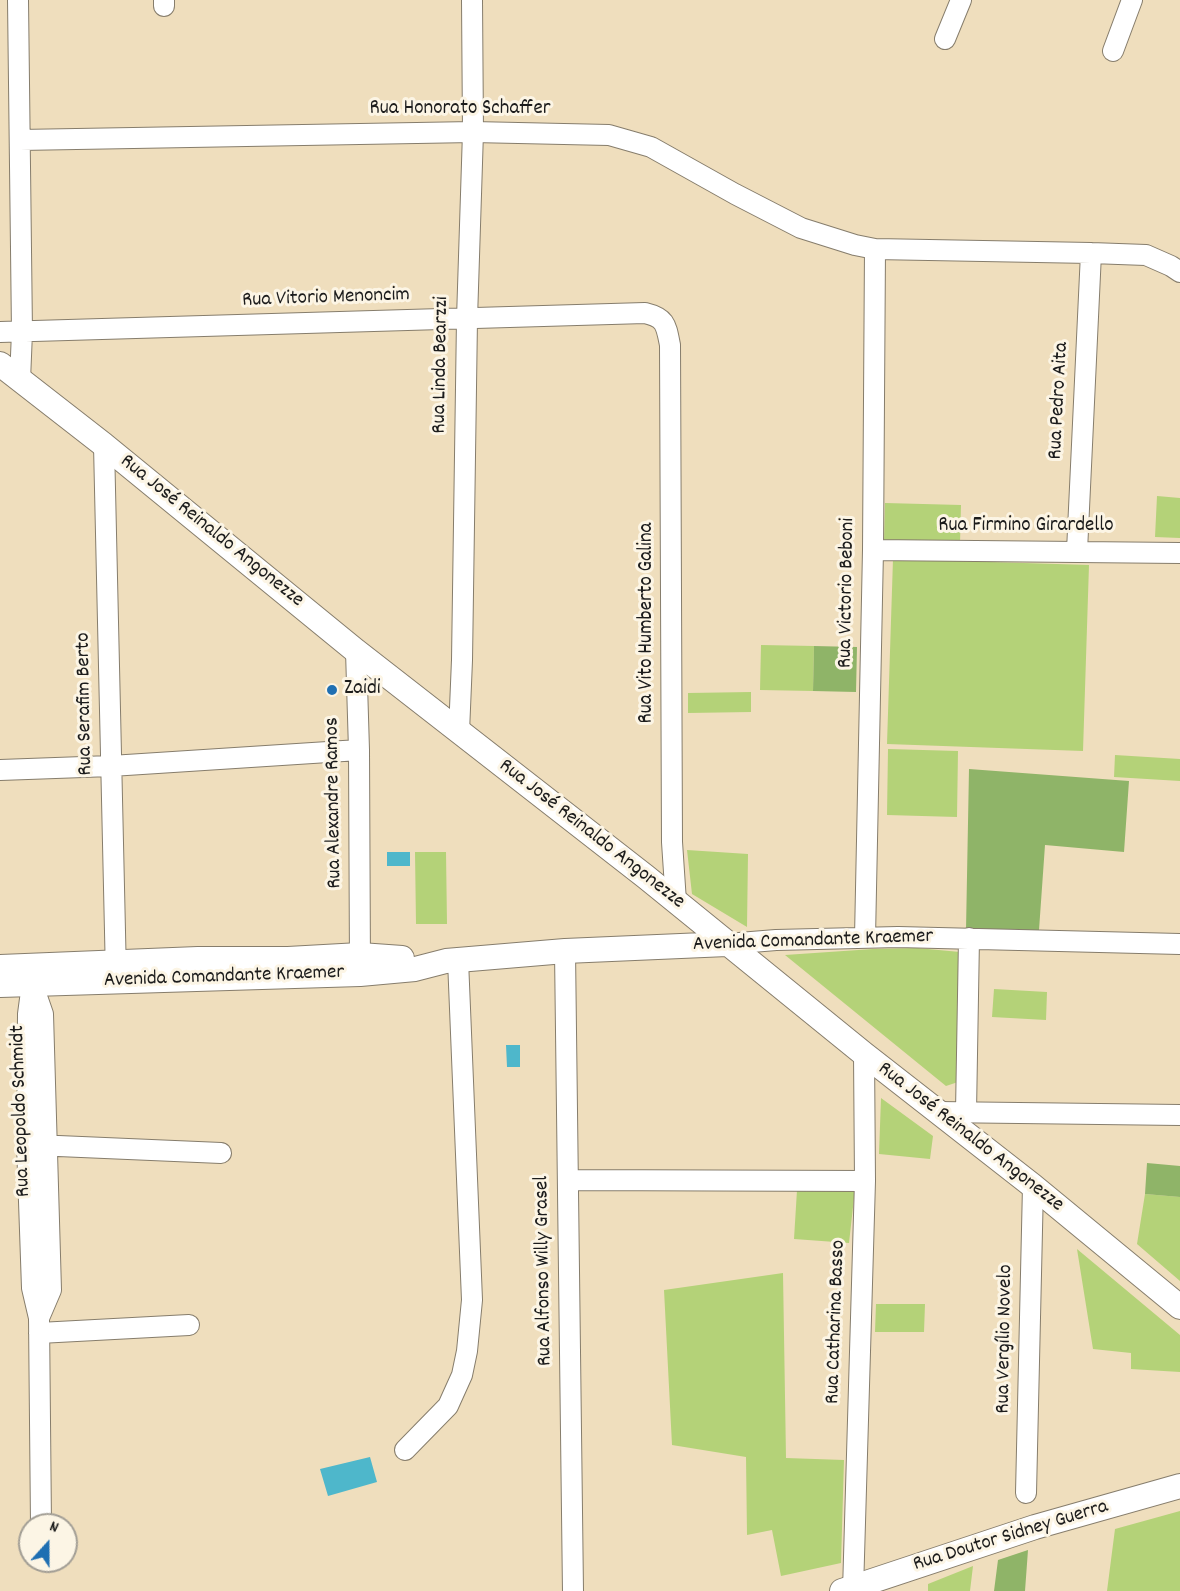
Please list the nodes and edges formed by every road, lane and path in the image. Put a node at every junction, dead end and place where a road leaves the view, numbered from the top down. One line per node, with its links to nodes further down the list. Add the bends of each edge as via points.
1 (18, 0): 8 (street)
2 (472, 0): 7 (street, Rua Linda Bearzzi)
3 (961, 0): 5 (street)
4 (1132, 0): 6 (street)
5 (945, 39)
6 (1113, 51)
7 (473, 132): 8 (street, Rua Honorato Schaffer); 9 (street, Rua Honorato Schaffer, via 609,135 651,147 801,228); 12 (street, Rua Linda Bearzzi)
8 (20, 140): 14 (street)
9 (875, 249): 10 (street); 19 (street, Rua Victorio Beboni)
10 (1091, 253): 11 (street, via 1146,255); 20 (street, Rua Pedro Aita)
11 (1180, 272)
12 (467, 319): 14 (street, Rua Vitorio Menoncim); 15 (street, Rua Vitorio Menoncim, via 645,313 658,316 666,325); 23 (street, Rua Linda Bearzzi)
13 (0, 332): 14 (street, Rua Vitorio Menoncim)
14 (22, 332): 17 (street)
15 (670, 345): 27 (street, Rua Vito Humberto Galina, via 672,831)
16 (0, 364): 17 (main road, Rua José Reinaldo Angonezze)
17 (20, 380): 18 (main road, Rua José Reinaldo Angonezze)
18 (104, 445): 22 (main road, Rua José Reinaldo Angonezze); 25 (street, Rua Serafim Berto)
19 (873, 550): 20 (street, Rua Firmino Girardello); 28 (street, Rua Victorio Beboni)
20 (1077, 551): 21 (street, Rua Firmino Girardello)
21 (1180, 553)
22 (356, 651): 23 (main road, Rua José Reinaldo Angonezze); 24 (street, Rua Alexandre Ramos)
23 (459, 732): 27 (main road, Rua José Reinaldo Angonezze)
24 (359, 750): 25 (street); 34 (street, Rua Alexandre Ramos)
25 (111, 766): 26 (street); 36 (street, Rua Serafim Berto)
26 (0, 770)
27 (676, 902): 30 (main road, Rua José Reinaldo Angonezze)
28 (865, 938): 29 (street, Avenida Comandante Kraemer); 30 (street, Avenida Comandante Kraemer)
29 (969, 938): 31 (street, Avenida Comandante Kraemer); 41 (street)
30 (727, 944): 32 (main road, Avenida Comandante Kraemer); 39 (main road, Rua José Reinaldo Angonezze)
31 (1180, 944)
32 (565, 951): 33 (main road, Avenida Comandante Kraemer); 46 (street, Rua Alfonso Willy Grasel)
33 (452, 961): 34 (main road, Avenida Comandante Kraemer, via 415,969); 52 (street, via 472,1300 462,1375 448,1406)
34 (360, 964): 36 (main road, Avenida Comandante Kraemer)
35 (0, 967): 37 (main road, Avenida Comandante Kraemer)
36 (115, 972): 37 (main road, Avenida Comandante Kraemer)
37 (31, 975): 38 (main road, Avenida Comandante Kraemer); 43 (street, Rua Leopoldo Schmidt); 44 (street, Rua Leopoldo Schmidt, via 43,1014)
38 (0, 985)
39 (864, 1054): 40 (main road, Rua José Reinaldo Angonezze); 47 (street, Rua Catharina Basso)
40 (938, 1112): 41 (street); 48 (main road, Rua José Reinaldo Angonezze)
41 (966, 1112): 42 (street)
42 (1180, 1115)
43 (27, 1144): 44 (street); 51 (street, Rua Leopoldo Schmidt, via 32,1288)
44 (48, 1145): 45 (street); 51 (street, Rua Leopoldo Schmidt, via 51,1290)
45 (221, 1153)
46 (568, 1180): 47 (street); 58 (street, Rua Alfonso Willy Grasel)
47 (865, 1181): 57 (street, Rua Catharina Basso)
48 (1033, 1186): 49 (main road, Rua José Reinaldo Angonezze); 54 (street, Rua Vergílio Novelo)
49 (1180, 1307)
50 (189, 1325): 51 (street)
51 (39, 1326): 56 (street, Rua Leopoldo Schmidt)
52 (405, 1450)
53 (1180, 1486): 57 (main road, Rua Doutor Sidney Guerra, via 1019,1532)
54 (1026, 1492)
55 (1180, 1501): 59 (main road, Rua Doutor Sidney Guerra, via 1023,1546)
56 (41, 1513)
57 (850, 1590)
58 (573, 1591)
59 (888, 1591)

